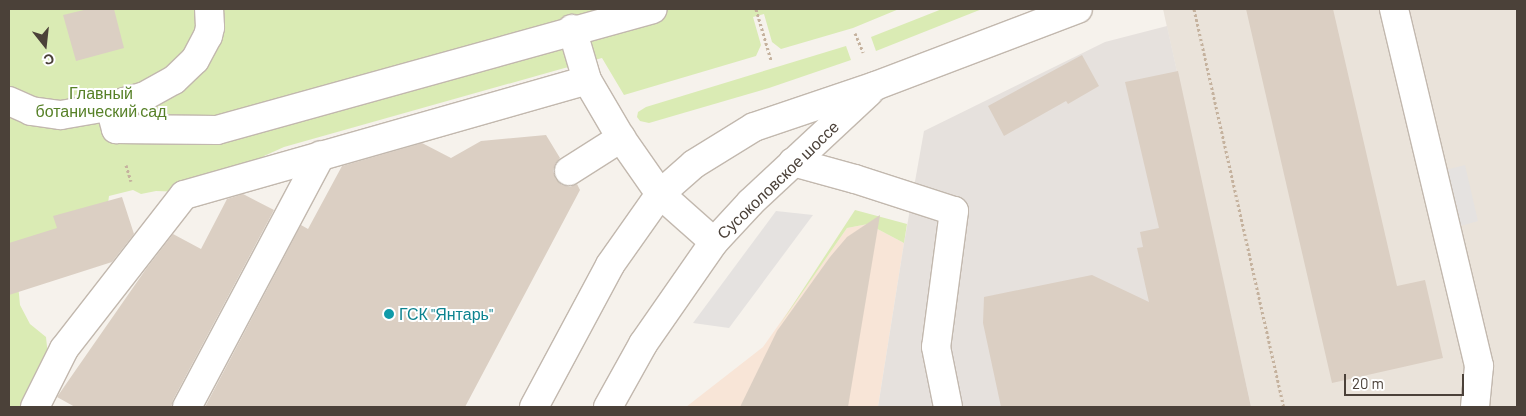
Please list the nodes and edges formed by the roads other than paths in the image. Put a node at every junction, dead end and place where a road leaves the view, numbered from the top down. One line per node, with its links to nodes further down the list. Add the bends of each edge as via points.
1 (209, 9): 9 (street, via 208,36 189,67 151,93)
2 (652, 9): 5 (street)
3 (1078, 9): 7 (street, Сусоколовское шоссе)
4 (1394, 9): 21 (street, via 1479,366)
5 (572, 29): 6 (street); 9 (street, via 218,130 116,129)
6 (587, 80): 10 (street); 11 (street)
7 (875, 86): 12 (street, Сусоколовское шоссе); 14 (street, Сусоколовское шоссе, via 754,127 694,164)
8 (9, 101): 9 (street, via 41,114 70,114)
9 (110, 107)
10 (621, 138): 13 (street); 14 (street)
11 (321, 155): 16 (street, via 184,195 64,349); 17 (street)
12 (793, 162): 15 (street, Сусоколовское шоссе); 20 (street, via 954,211 936,347)
13 (569, 171)
14 (660, 194): 15 (street); 18 (street, Сусоколовское шоссе, via 610,265)
15 (714, 242): 19 (street, Сусоколовское шоссе, via 643,344)
16 (35, 407)
17 (187, 407)
18 (534, 407)
19 (608, 407)
20 (948, 407)
21 (1475, 407)

